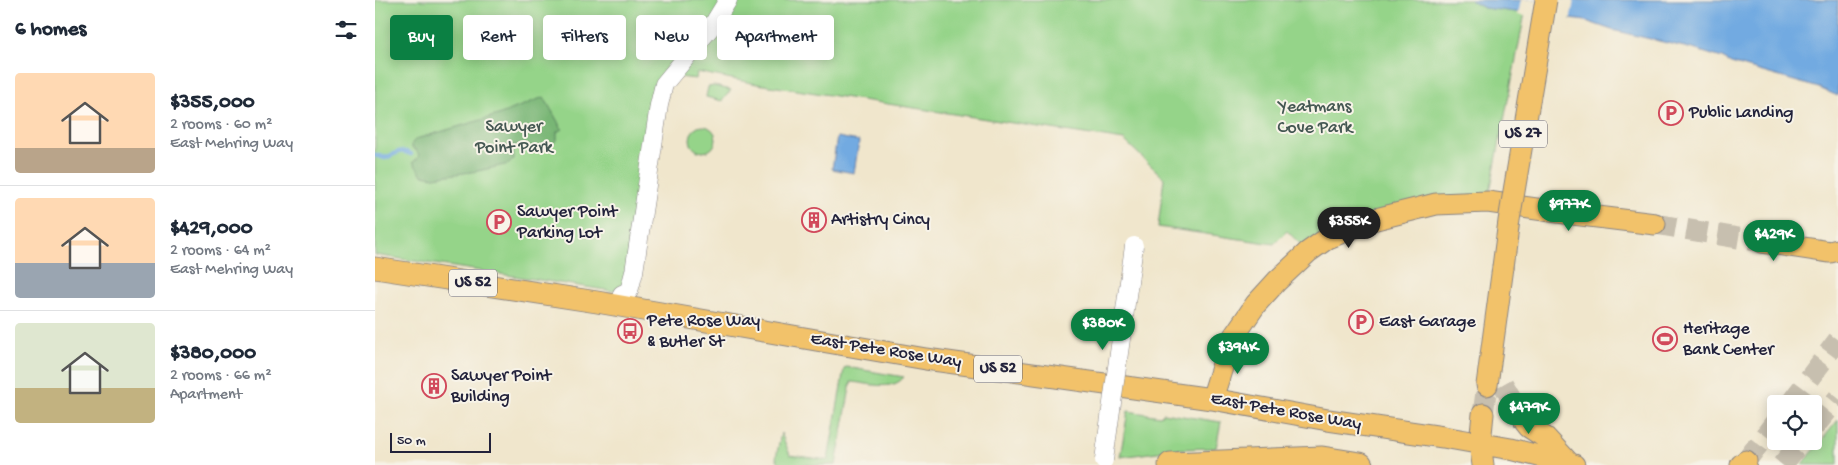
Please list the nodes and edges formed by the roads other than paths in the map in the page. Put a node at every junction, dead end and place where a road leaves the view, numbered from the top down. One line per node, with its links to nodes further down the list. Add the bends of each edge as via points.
1 (728, 0): 8 (street, via 713,26 664,84 629,290 622,294)
2 (1546, 0): 9 (main road, US 27, bridge, via 1509,221 1490,360)
3 (1655, 224): 10 (main road, via 1488,202 1436,204 1372,220 1328,238 1308,252 1255,304 1232,340)
4 (1762, 242): 6 (main road)
5 (1134, 246): 14 (street, bridge)
6 (1835, 254)
7 (375, 268): 8 (main road, East Pete Rose Way / US 52)
8 (620, 306): 10 (main road, East Pete Rose Way / US 52, via 926,359)
9 (1495, 384)
10 (1212, 399): 13 (main road, East Pete Rose Way)
11 (1483, 414): 13 (main road)
12 (1525, 422): 18 (main road, via 1546,438)
13 (1480, 443): 17 (main road); 18 (main road, East Pete Rose Way)
14 (1104, 460)
15 (1171, 465): 16 (highway, via 1322,458)
16 (1360, 465)
17 (1483, 465)
18 (1571, 465)

